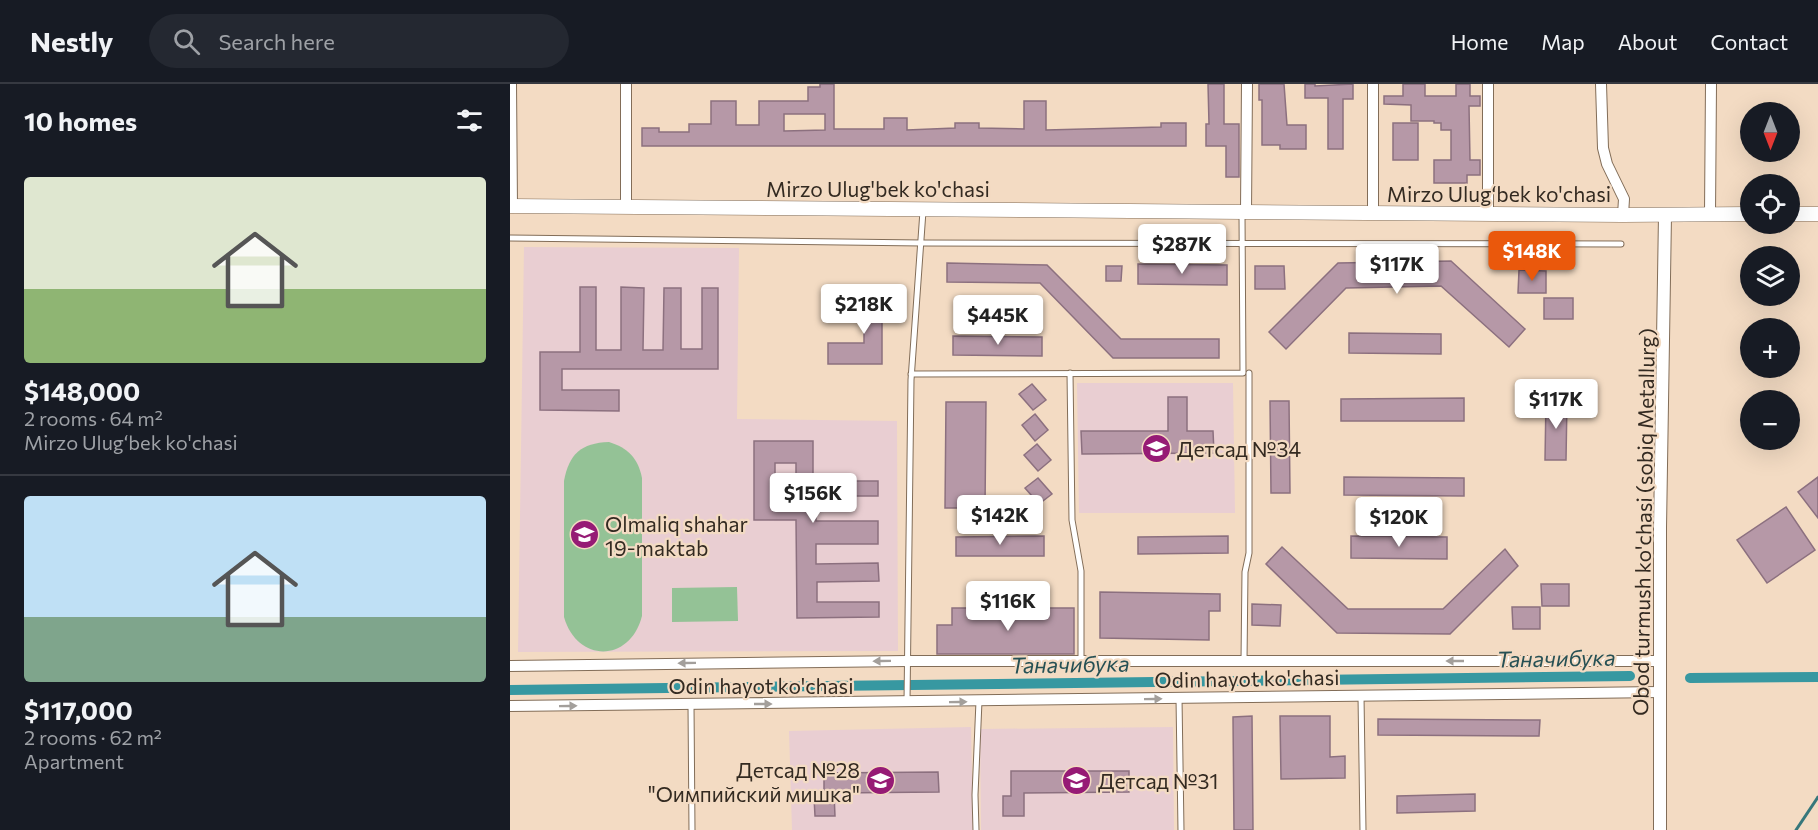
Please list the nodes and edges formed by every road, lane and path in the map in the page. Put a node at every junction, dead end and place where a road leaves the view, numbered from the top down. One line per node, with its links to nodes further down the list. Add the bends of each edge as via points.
1 (511, 84): 8 (street)
2 (626, 84): 9 (street)
3 (1247, 84): 11 (street)
4 (1373, 84): 12 (street)
5 (1488, 84): 13 (street)
6 (1601, 84): 18 (street, via 1603,148 1606,164 1624,199)
7 (1710, 84): 14 (street)
8 (511, 206): 9 (main road, Mirzo Ulug'bek ko'chasi)
9 (626, 207): 10 (main road, Mirzo Ulug'bek ko'chasi)
10 (923, 209): 11 (main road, Mirzo Ulug'bek ko'chasi); 21 (lane)
11 (1244, 212): 12 (main road, Mirzo Ulug‘bek ko'chasi); 22 (lane)
12 (1373, 213): 13 (main road, Mirzo Ulug‘bek ko'chasi)
13 (1488, 214): 18 (main road, Mirzo Ulug‘bek ko'chasi)
14 (1710, 214): 15 (main road, Mirzo Ulug‘bek ko'chasi); 19 (main road, Mirzo Ulug‘bek ko'chasi)
15 (1740, 214)
16 (1800, 214): 17 (main road)
17 (1818, 214)
18 (1623, 215): 19 (main road, Mirzo Ulug‘bek ko'chasi)
19 (1665, 215): 30 (street, Obod turmush ko'chasi (sobiq Metallurg))
20 (510, 238): 21 (lane)
21 (922, 243): 22 (lane); 26 (lane)
22 (1243, 243): 23 (lane); 24 (lane, via 1243,373)
23 (1620, 244)
24 (1070, 373): 26 (lane); 28 (lane, via 1072,520 1080,571)
25 (1249, 373): 29 (lane, via 1249,553 1245,572)
26 (911, 374): 27 (lane)
27 (907, 661): 28 (street, Odin hayot ko'chasi); 31 (street, Odin hayot ko'chasi, one-way to 31); 35 (lane)
28 (1081, 661): 29 (street, Odin hayot ko'chasi)
29 (1244, 661): 30 (street, Odin hayot ko'chasi, one-way to 29)
30 (1660, 661): 32 (street, Obod turmush ko'chasi (sobiq Metallurg))
31 (510, 666)
32 (1660, 692): 33 (street, Odin hayot ko'chasi); 43 (street, Obod turmush ko'chasi (sobiq Metallurg))
33 (1360, 696): 34 (street, Odin hayot ko'chasi); 42 (lane)
34 (1179, 698): 36 (street, Odin hayot ko'chasi, one-way to 34); 41 (lane)
35 (907, 700): 36 (street, Odin hayot ko'chasi, one-way to 36); 37 (street, Odin hayot ko'chasi, one-way to 35)
36 (979, 701): 40 (lane)
37 (691, 705): 38 (street, Odin hayot ko'chasi, one-way to 37); 39 (lane)
38 (510, 706)
39 (692, 830)
40 (976, 830)
41 (1181, 830)
42 (1363, 830)
43 (1660, 830)

